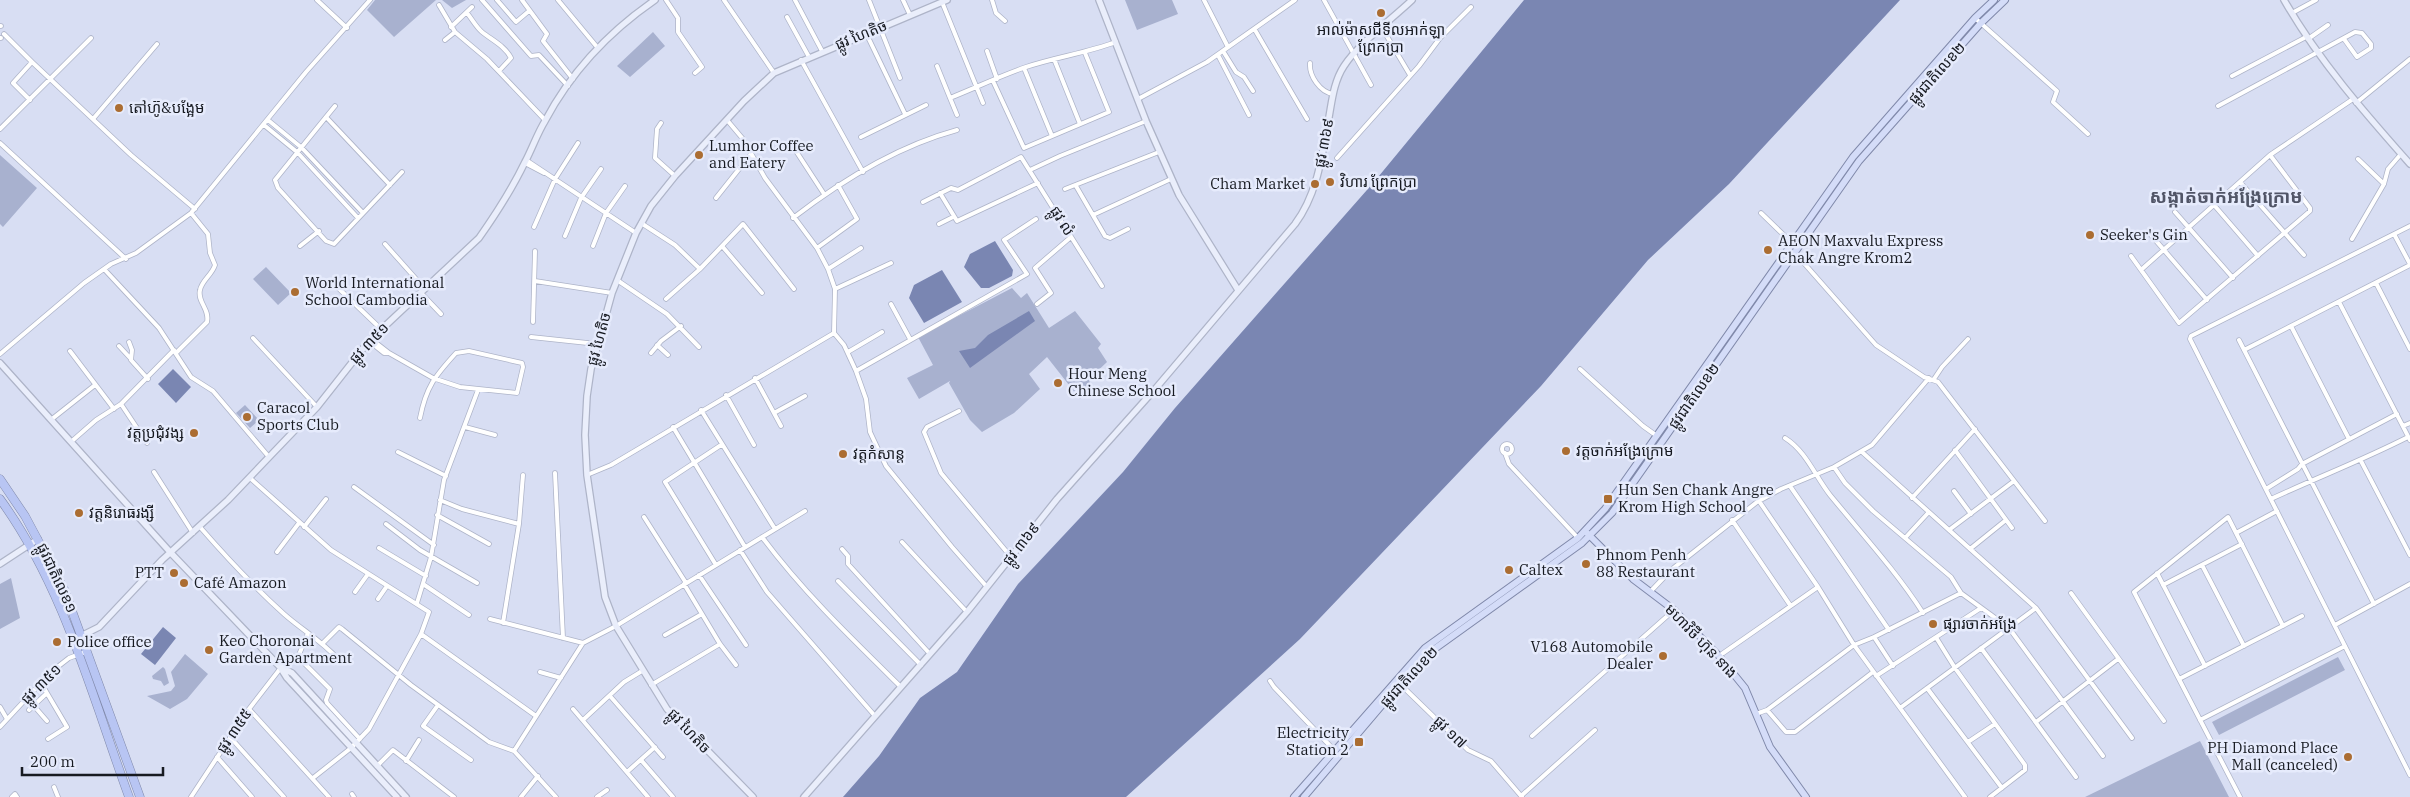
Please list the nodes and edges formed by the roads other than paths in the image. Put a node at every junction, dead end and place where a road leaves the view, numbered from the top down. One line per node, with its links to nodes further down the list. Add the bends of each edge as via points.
1 (317, 0): 39 (street)
2 (370, 0): 39 (street)
3 (482, 0): 79 (street, via 531,56 539,55)
4 (497, 0): 29 (street, via 516,22)
5 (522, 0): 29 (street)
6 (558, 0): 52 (street)
7 (655, 0): 52 (street, ផ្លូវ ៣៥១)
8 (666, 0): 70 (street, via 678,18 678,32 702,67)
9 (724, 0): 71 (street)
10 (795, 0): 56 (street)
11 (869, 0): 40 (street)
12 (904, 0): 32 (street)
13 (992, 0): 35 (street, via 996,13)
14 (1099, 0): 50 (street)
15 (1204, 0): 53 (street)
16 (1286, 0): 26 (street)
17 (1295, 0): 26 (street)
18 (1324, 0): 59 (street)
19 (1412, 0): 41 (street, ផ្លូវ ៣៦៩)
20 (1994, 0): 34 (main road, ផ្លូវជាតិលេខ២)
21 (2005, 0): 36 (main road, ផ្លូវជាតិលេខ២)
22 (2284, 0): 31 (street)
23 (2316, 0): 31 (street)
24 (941, 1): 32 (street, ផ្លូវ ហៃតិច); 80 (street)
25 (439, 5): 38 (street)
26 (1289, 5): 42 (street)
27 (472, 7): 30 (street)
28 (1471, 7): 72 (street)
29 (530, 11): 75 (street, via 547,34 543,41)
30 (467, 13): 38 (street); 69 (street, via 511,58)
31 (2292, 14): 47 (street)
32 (910, 15): 40 (street, ផ្លូវ ហៃតិច)
33 (788, 17): 61 (street)
34 (1975, 18): 36 (street); 168 (main road, ផ្លូវជាតិលេខ២, via 1852,158)
35 (1006, 21)
36 (1981, 23): 106 (street, via 2058,92 2052,102); 177 (main road, ផ្លូវជាតិលេខ២, via 1859,161)
37 (2328, 25): 47 (street)
38 (451, 27): 43 (street)
39 (347, 28): 97 (street)
40 (880, 28): 44 (street, ផ្លូវ ហៃតិច); 74 (street)
41 (1382, 28): 59 (street, ផ្លូវ ៣៦៩); 72 (street)
42 (1254, 30): 53 (street); 95 (street)
43 (455, 32): 49 (street); 69 (street)
44 (866, 34): 56 (street, ផ្លូវ ហៃតិច); 91 (street)
45 (2, 37): 65 (street)
46 (91, 38): 77 (street)
47 (2307, 38): 58 (street); 73 (street)
48 (2344, 39): 48 (street, via 2355,32 2362,33 2371,48 2357,57); 58 (street)
49 (445, 40)
50 (1116, 42): 57 (street); 84 (street)
51 (157, 44): 96 (street)
52 (598, 47): 75 (street, ផ្លូវ ៣៥១)
53 (1228, 47): 55 (street)
54 (987, 51): 76 (street)
55 (1223, 51): 60 (street); 81 (street)
56 (822, 52): 61 (street, ផ្លូវ ហៃតិច)
57 (1085, 53): 62 (street); 102 (street, via 1108,112)
58 (2317, 53): 86 (street); 90 (street)
59 (1354, 54): 78 (street); 82 (street, ផ្លូវ ៣៦៩, via 1344,66)
60 (1218, 55): 84 (street, via 1175,81); 93 (street)
61 (809, 57): 64 (street, ផ្លូវ ហៃតិច)
62 (1054, 59): 68 (street); 102 (street)
63 (2410, 59): 86 (street)
64 (801, 60): 71 (street, ផ្លូវ ហៃតិច); 125 (street)
65 (32, 62): 77 (street); 85 (street, via 13,83)
66 (1310, 63): 82 (street, via 1314,80)
67 (937, 66): 83 (street)
68 (1024, 68): 76 (street); 107 (street)
69 (499, 71): 98 (street)
70 (695, 73)
71 (774, 73): 99 (street, ផ្លូវ ហៃតិច)
72 (1410, 75): 118 (street)
73 (2232, 76)
74 (900, 78)
75 (573, 79): 79 (street, ផ្លូវ ៣៥១)
76 (995, 80): 80 (street); 107 (street, via 1024,148)
77 (50, 81): 85 (street); 96 (street)
78 (1371, 85)
79 (568, 86): 98 (street, ផ្លូវ ៣៥១)
80 (977, 87): 83 (street); 87 (street)
81 (1253, 91)
82 (1333, 94): 198 (street, ផ្លូវ ៣៦៩, via 1311,198 1295,224)
83 (950, 98): 92 (street)
84 (1138, 98): 100 (street)
85 (30, 100): 104 (street)
86 (2354, 101): 116 (street); 117 (street)
87 (983, 103)
88 (926, 105): 91 (street)
89 (335, 106): 94 (street)
90 (2218, 106)
91 (905, 114): 108 (street)
92 (957, 115)
93 (1249, 115)
94 (326, 117): 111 (street); 132 (street)
95 (1307, 119)
96 (92, 120): 143 (street)
97 (268, 120): 103 (street); 111 (street)
98 (545, 120): 120 (street, ផ្លូវ ៣៥១)
99 (727, 120): 115 (street, via 743,139); 126 (street, ផ្លូវ ហៃតិច)
100 (1146, 121): 114 (street); 123 (street)
101 (662, 123): 126 (street, via 656,129 656,158)
102 (1080, 124): 107 (street)
103 (264, 126): 113 (street); 143 (street)
104 (0, 129)
105 (957, 130): 125 (street, via 927,138)
106 (2088, 134)
107 (1052, 136)
108 (861, 137)
109 (578, 143): 127 (street)
110 (0, 144): 181 (street)
111 (302, 148): 113 (street); 146 (street)
112 (794, 148): 137 (street)
113 (297, 152): 151 (street); 160 (street, via 276,184)
114 (1159, 152): 128 (street); 135 (street)
115 (750, 154): 140 (street); 152 (street)
116 (2401, 154): 121 (street); 131 (street, via 2387,172)
117 (2270, 155): 129 (street); 162 (street, via 2311,210)
118 (1337, 158)
119 (2358, 159): 131 (street)
120 (525, 162): 127 (street); 199 (street, ផ្លូវ ៣៥១, via 479,238)
121 (2410, 164)
122 (601, 169): 139 (street)
123 (1030, 170): 130 (street, ផ្លូវ លំ); 138 (street, ផ្លូវ លំ, via 1021,157 958,190 951,188)
124 (402, 172): 132 (street)
125 (863, 172): 133 (street)
126 (675, 176): 154 (street, ផ្លូវ ហៃតិច)
127 (555, 179): 139 (street); 158 (street)
128 (1171, 179): 149 (street); 198 (street)
129 (2240, 182): 142 (street); 162 (street)
130 (1038, 183): 150 (street, via 957,221); 166 (street, ផ្លូវ លំ)
131 (2384, 184): 167 (street)
132 (390, 185): 146 (street)
133 (838, 185): 137 (street); 173 (street, via 857,219)
134 (625, 186): 147 (street)
135 (1076, 186): 136 (street); 149 (street)
136 (1065, 190)
137 (824, 194): 152 (street)
138 (940, 194): 141 (street); 150 (street)
139 (581, 198): 147 (street); 165 (street)
140 (716, 198)
141 (923, 202)
142 (2214, 205): 157 (street); 180 (street)
143 (194, 209): 145 (street)
144 (2175, 212): 157 (street)
145 (191, 213): 181 (street); 230 (street, via 208,234 215,265 200,290 209,316 207,322)
146 (363, 213): 151 (street)
147 (606, 213): 161 (street); 171 (street)
148 (1761, 213): 168 (street)
149 (1093, 215): 159 (street, via 1108,238)
150 (953, 217): 155 (street)
151 (358, 218): 160 (street, via 334,244 326,241)
152 (793, 218): 173 (street)
153 (1036, 219): 189 (street, via 1004,240)
154 (641, 223): 161 (street, ផ្លូវ ហៃតិច); 186 (street, via 675,244)
155 (938, 224)
156 (2410, 226): 163 (street)
157 (2189, 227): 175 (street); 190 (street)
158 (534, 228)
159 (1128, 229)
160 (319, 231): 170 (street)
161 (636, 233): 192 (street, ផ្លូវ ហៃតិច)
162 (2285, 233): 178 (street); 180 (street)
163 (2394, 234): 183 (street); 294 (street, via 2190,337)
164 (2151, 235): 175 (street)
165 (564, 236)
166 (1071, 237): 184 (street); 195 (street, ផ្លូវ លំ)
167 (2352, 239)
168 (1792, 243): 216 (main road, ផ្លូវជាតិលេខ២)
169 (384, 244): 199 (street)
170 (300, 246)
171 (593, 246)
172 (722, 246): 186 (street); 196 (street, via 743,224); 201 (street)
173 (816, 248): 187 (street)
174 (861, 248): 187 (street)
175 (2164, 249): 188 (street); 203 (street)
176 (535, 252): 191 (street)
177 (1795, 253): 222 (main road, ផ្លូវជាតិលេខ២); 242 (street, via 1876,345)
178 (2304, 255)
179 (2131, 256): 188 (street)
180 (2258, 256): 190 (street)
181 (126, 259): 185 (street)
182 (891, 263): 197 (street)
183 (2410, 264): 193 (street)
184 (1035, 268): 189 (street); 206 (street, via 1051,293)
185 (104, 269): 230 (street, via 159,328); 232 (street)
186 (700, 269): 202 (street)
187 (828, 269): 197 (street)
188 (2141, 270): 203 (street, via 2176,323)
189 (1027, 274): 217 (street)
190 (2233, 278): 203 (street)
191 (535, 280): 200 (street); 208 (street)
192 (616, 280): 200 (street, ផ្លូវ ហៃតិច); 209 (street)
193 (2376, 282): 204 (street); 227 (street)
194 (335, 284): 211 (street)
195 (1102, 286)
196 (794, 289)
197 (835, 289): 213 (street)
198 (1238, 290): 341 (street, ផ្លូវ ៣៦៩)
199 (423, 291): 207 (street); 211 (street, ផ្លូវ ៣៥១)
200 (612, 293): 223 (street, ផ្លូវ ហៃតិច)
201 (762, 293)
202 (666, 299)
203 (2207, 300)
204 (2339, 302): 210 (street); 255 (street)
205 (890, 304): 217 (street)
206 (1037, 304)
207 (441, 314)
208 (533, 322)
209 (681, 326): 224 (street); 226 (street)
210 (2291, 326): 228 (street); 268 (street)
211 (381, 329): 219 (street, ផ្លូវ ៣៥១)
212 (882, 332): 231 (street)
213 (834, 333): 231 (street); 241 (street)
214 (531, 337): 223 (street)
215 (253, 338): 250 (street)
216 (1725, 338): 222 (main road); 244 (main road, ផ្លូវជាតិលេខ២)
217 (910, 339): 238 (street)
218 (1968, 339): 242 (street)
219 (370, 340): 240 (street, via 384,353); 250 (street, ផ្លូវ ៣៥១)
220 (2239, 340): 228 (street)
221 (129, 342): 235 (street)
222 (1731, 343): 246 (main road, ផ្លូវជាតិលេខ២)
223 (597, 344): 285 (street, ផ្លូវ ហៃតិច, via 587,396)
224 (657, 345): 233 (street); 234 (street)
225 (119, 346): 235 (street)
226 (699, 348)
227 (2410, 349)
228 (2244, 350): 280 (street)
229 (70, 351): 243 (street)
230 (175, 351): 239 (street); 277 (street, via 191,377 213,391)
231 (848, 352): 238 (street)
232 (0, 354)
233 (651, 354)
234 (668, 355)
235 (131, 360): 239 (street)
236 (0, 363): 257 (street)
237 (1580, 369): 265 (street)
238 (856, 371): 356 (street, via 866,399 870,432 886,466)
239 (148, 378): 249 (street)
240 (433, 378): 245 (street); 245 (street, via 461,351 522,362 518,393); 256 (street)
241 (755, 378): 247 (street); 254 (street)
242 (1931, 378): 263 (street); 275 (street)
243 (95, 385): 251 (street); 257 (street)
244 (1693, 385): 246 (main road); 265 (main road, ផ្លូវជាតិលេខ២)
245 (478, 390): 261 (street)
246 (1699, 390): 322 (main road, ផ្លូវជាតិលេខ២, via 1618,506)
247 (726, 395): 252 (street); 272 (street)
248 (805, 396): 254 (street)
249 (120, 404): 251 (street); 270 (street)
250 (317, 407): 277 (street, ផ្លូវ ៣៥១)
251 (114, 409): 269 (street)
252 (701, 410): 262 (street); 271 (street)
253 (959, 411): 341 (street, via 927,427 924,432 941,473)
254 (774, 413): 259 (street)
255 (2396, 414): 260 (street); 268 (street)
256 (420, 418)
257 (52, 419): 269 (street)
258 (2410, 423): 260 (street)
259 (781, 426)
260 (2403, 426): 267 (street)
261 (465, 427): 264 (street); 286 (street)
262 (673, 427): 279 (street); 285 (street, via 611,465)
263 (1975, 429): 273 (street); 290 (street)
264 (495, 435)
265 (1658, 436): 322 (main road, ផ្លូវជាតិលេខ២)
266 (1785, 438): 287 (street, via 1798,447)
267 (2409, 438): 278 (street)
268 (2349, 439): 280 (street)
269 (72, 441): 337 (street)
270 (147, 443)
271 (721, 445): 279 (street); 318 (street)
272 (754, 445)
273 (1955, 450): 296 (street); 299 (street)
274 (398, 452): 286 (street)
275 (1862, 452): 281 (street); 296 (street)
276 (1505, 453): 326 (street, via 1508,464)
277 (269, 458): 288 (street, ផ្លូវ ៣៥១)
278 (2361, 461): 291 (street); 339 (street)
279 (695, 462): 332 (street); 343 (street, via 665,482)
280 (2302, 464): 291 (street); 294 (street, via 2298,470)
281 (1834, 467): 287 (street); 324 (street, via 1859,497)
282 (154, 472): 321 (street)
283 (555, 473): 386 (street)
284 (523, 475): 314 (street)
285 (587, 475): 377 (street, ផ្លូវ ហៃតិច, via 606,598)
286 (446, 476): 300 (street)
287 (1816, 476): 292 (street); 370 (street, via 1892,568)
288 (250, 478): 312 (street); 316 (street, ផ្លូវ ៣៥១)
289 (0, 479): 325 (highway, ផ្លូវជាតិលេខ១)
290 (2014, 482): 299 (street); 311 (street)
291 (2311, 482): 301 (street); 364 (street)
292 (1790, 486): 302 (street); 380 (street)
293 (354, 487): 331 (street)
294 (2266, 489): 301 (street)
295 (1954, 491): 306 (street)
296 (1912, 498): 305 (street)
297 (0, 499): 330 (highway, ផ្លូវជាតិលេខ១)
298 (326, 499): 315 (street)
299 (1990, 499): 306 (street); 310 (street)
300 (440, 500): 307 (street); 314 (street)
301 (2271, 500): 304 (street)
302 (1759, 501): 309 (street); 357 (street)
303 (805, 511): 318 (street)
304 (2277, 512): 320 (street); 376 (street)
305 (1928, 513): 319 (street); 324 (street)
306 (1971, 514): 319 (street)
307 (437, 515): 328 (street); 331 (street)
308 (644, 517): 351 (street)
309 (1732, 520): 358 (street, via 1670,570); 365 (street)
310 (2006, 520): 317 (street); 335 (street)
311 (2045, 521)
312 (299, 523): 315 (street); 338 (street)
313 (386, 524): 340 (street)
314 (519, 524): 375 (street)
315 (304, 527): 346 (street, via 331,550)
316 (200, 528): 321 (street, ផ្លូវ ៣៥១); 381 (street, via 246,580)
317 (2012, 528)
318 (775, 529): 323 (street)
319 (1949, 530): 335 (street)
320 (2236, 532): 329 (street); 345 (street, via 2228,517)
321 (193, 533): 337 (street, ផ្លូវ ៣៥១)
322 (1588, 534): 326 (main road, ផ្លូវជាតិលេខ២); 358 (main road, មហាវិថី ហ៊ុន នាង, via 1633,580)
323 (762, 537): 332 (street); 422 (street, via 822,610)
324 (1906, 538): 360 (street, via 1951,577)
325 (38, 539): 330 (street); 384 (highway, ផ្លូវជាតិលេខ១, via 64,589)
326 (1580, 541): 420 (main road, ផ្លូវជាតិលេខ២, via 1442,643); 423 (main road, ផ្លូវជាតិលេខ២, via 1439,636 1412,660)
327 (902, 542): 369 (street)
328 (489, 544)
329 (2242, 544): 344 (street); 378 (street)
330 (29, 545): 342 (street); 388 (highway, ផ្លូវជាតិលេខ១, via 55,595)
331 (434, 545): 340 (street)
332 (745, 547): 336 (street)
333 (379, 548): 348 (street)
334 (842, 549): 399 (street, via 848,556 848,564)
335 (1970, 549): 367 (street)
336 (740, 550): 343 (street); 438 (street, via 767,592)
337 (170, 552): 384 (street, ផ្លូវ ៣៥១, via 99,627); 408 (street)
338 (277, 552)
339 (2410, 555)
340 (432, 557): 348 (street); 350 (street)
341 (1010, 557): 356 (street, ផ្លូវ ៣៦៩)
342 (0, 564)
343 (716, 565): 347 (street)
344 (2202, 565): 354 (street); 394 (street)
345 (2157, 573): 354 (street); 416 (street, via 2134,592)
346 (368, 574): 355 (street); 359 (street)
347 (700, 575): 351 (street); 392 (street)
348 (426, 576): 352 (street)
349 (838, 580): 404 (street)
350 (477, 583)
351 (685, 583): 371 (street); 377 (street)
352 (423, 584): 363 (street); 372 (street)
353 (2410, 584): 364 (street)
354 (2163, 585): 407 (street)
355 (387, 586): 362 (street); 363 (street)
356 (988, 587): 369 (street, ផ្លូវ ៣៦៩)
357 (1818, 587): 365 (street); 393 (street)
358 (1651, 591): 368 (main road, មហាវិថី ហ៊ុន នាង)
359 (355, 592)
360 (1962, 593): 366 (street); 370 (street)
361 (2071, 594): 403 (street)
362 (378, 599)
363 (416, 604): 382 (street, via 429,612)
364 (2374, 604): 376 (street)
365 (1790, 605): 400 (street)
366 (1982, 608): 379 (street); 387 (street)
367 (2036, 608): 379 (street); 418 (street)
368 (1674, 610): 400 (main road, មហាវិថី ហ៊ុន នាង); 448 (street)
369 (967, 612): 399 (street, ផ្លូវ ៣៦៩)
370 (1923, 613): 380 (street)
371 (702, 614): 383 (street); 391 (street)
372 (470, 615)
373 (2302, 616): 378 (street)
374 (490, 619): 375 (street)
375 (503, 623): 386 (street)
376 (2334, 625): 395 (street)
377 (616, 626): 390 (street); 410 (street, ផ្លូវ ហៃតិច)
378 (2283, 626): 394 (street)
379 (2008, 628): 396 (street); 427 (street)
380 (1889, 630): 385 (street)
381 (308, 633): 389 (street); 401 (street)
382 (422, 634): 413 (street); 437 (street)
383 (665, 635)
384 (83, 636): 388 (street, ផ្លូវ ៣៥១); 397 (highway, ផ្លូវជាតិលេខ១)
385 (1874, 637): 393 (street); 406 (street)
386 (563, 638): 390 (street)
387 (1937, 639): 406 (street); 409 (street)
388 (73, 640): 398 (highway, ផ្លូវជាតិលេខ១)
389 (323, 643): 402 (street); 413 (street, via 336,630 342,629)
390 (583, 643): 415 (street)
391 (720, 644): 405 (street); 421 (street)
392 (746, 645)
393 (1854, 645): 412 (street); 435 (street)
394 (2244, 646): 407 (street)
395 (2345, 646): 441 (street); 466 (street)
396 (1981, 648): 409 (street); 443 (street)
397 (88, 650): 398 (street, ផ្លូវ ៣៥១); 478 (highway, ផ្លូវជាតិលេខ១)
398 (78, 654): 419 (street, ផ្លូវ ៣៥១, via 69,658); 477 (highway, ផ្លូវជាតិលេខ១)
399 (930, 654): 404 (street, ផ្លូវ ៣៦៩)
400 (1719, 656): 436 (main road, មហាវិថី ហ៊ុន នាង, via 1745,688)
401 (298, 657): 408 (street, via 290,656); 454 (street, via 330,689 327,703)
402 (338, 659)
403 (2118, 659): 418 (street); 444 (street)
404 (921, 665): 422 (street, ផ្លូវ ៣៦៩)
405 (736, 666)
406 (1893, 666): 414 (street)
407 (2205, 666): 416 (street)
408 (280, 667): 432 (street, ផ្លូវ ៣៥៥); 454 (street, via 287,678)
409 (1955, 668): 424 (street); 445 (street)
410 (642, 671): 421 (street, ផ្លូវ ហៃតិច); 426 (street)
411 (540, 672): 415 (street)
412 (1873, 672): 414 (street); 435 (street, via 1795,732 1786,732)
413 (398, 675): 428 (street); 454 (street, via 377,717)
414 (1876, 676): 431 (street)
415 (561, 678): 437 (street)
416 (2179, 679): 441 (street)
417 (1270, 680): 456 (street)
418 (2090, 681): 427 (street); 450 (street)
419 (41, 684): 425 (street); 439 (street, ផ្លូវ ៣៥១)
420 (1400, 684): 423 (main road, ផ្លូវជាតិលេខ២); 494 (street, ផ្លូវ ១៧, via 1468,750 1491,761)
421 (651, 685): 491 (street, ផ្លូវ ហៃតិច, via 684,728)
422 (901, 687): 438 (street, ផ្លូវ ៣៦៩)
423 (1392, 688): 456 (main road, ផ្លូវជាតិលេខ២); 473 (main road, ផ្លូវជាតិលេខ២)
424 (1927, 688): 431 (street); 453 (street)
425 (46, 693): 429 (street); 451 (street, via 67,727)
426 (610, 696): 440 (street); 455 (street)
427 (2062, 702): 443 (street); 459 (street)
428 (438, 705): 457 (street, via 489,742); 461 (street, via 422,726)
429 (34, 706): 434 (street); 442 (street)
430 (0, 708): 439 (street)
431 (1900, 708): 496 (street)
432 (249, 709): 449 (street, ផ្លូវ ៣៥៥); 469 (street)
433 (573, 709): 440 (street)
434 (29, 710)
435 (1767, 710): 436 (street)
436 (1755, 714): 495 (main road, មហាវិថី ហ៊ុន នាង, via 1770,747)
437 (536, 716): 457 (street)
438 (875, 716): 492 (street, ផ្លូវ ៣៦៩)
439 (7, 719): 446 (street, ផ្លូវ ៣៥១)
440 (583, 720): 465 (street)
441 (2200, 720): 498 (street)
442 (47, 721)
443 (2036, 722): 468 (street)
444 (2164, 722)
445 (1995, 724): 453 (street); 471 (street, via 2026,768)
446 (0, 726)
447 (1595, 730): 494 (street)
448 (1532, 736)
449 (230, 737): 460 (street, ផ្លូវ ៣៥៥); 481 (street)
450 (2132, 738)
451 (48, 739)
452 (419, 740): 463 (street)
453 (1968, 742): 471 (street)
454 (356, 743): 464 (street); 469 (street); 483 (street)
455 (655, 747): 458 (street); 462 (street)
456 (1334, 750): 473 (main road, ផ្លូវជាតិលេខ២)
457 (514, 751): 467 (street)
458 (663, 756)
459 (2103, 756)
460 (216, 757): 479 (street, ផ្លូវ ៣៥៥); 480 (street)
461 (471, 760)
462 (641, 760): 465 (street); 490 (street)
463 (406, 761): 464 (street, via 392,750); 485 (street)
464 (377, 766): 484 (street)
465 (627, 772): 489 (street)
466 (2410, 775)
467 (538, 776): 486 (street); 487 (street)
468 (2076, 777)
469 (312, 778): 482 (street)
470 (54, 786): 476 (street)
471 (2002, 788): 497 (street)
472 (606, 790): 488 (street)
473 (1304, 795): 493 (main road, ផ្លូវជាតិលេខ២)
474 (12, 797): 475 (street, via 15,794)
475 (18, 797)
476 (58, 797)
477 (129, 797)
478 (140, 797)
479 (191, 797)
480 (252, 797)
481 (284, 797)
482 (329, 797)
483 (397, 797)
484 (406, 797)
485 (454, 797)
486 (521, 797)
487 (556, 797)
488 (597, 797)
489 (648, 797)
490 (673, 797)
491 (753, 797)
492 (804, 797)
493 (1294, 797)
494 (1522, 797)
495 (1806, 797)
496 (1965, 797)
497 (1990, 797)
498 (2240, 797)

